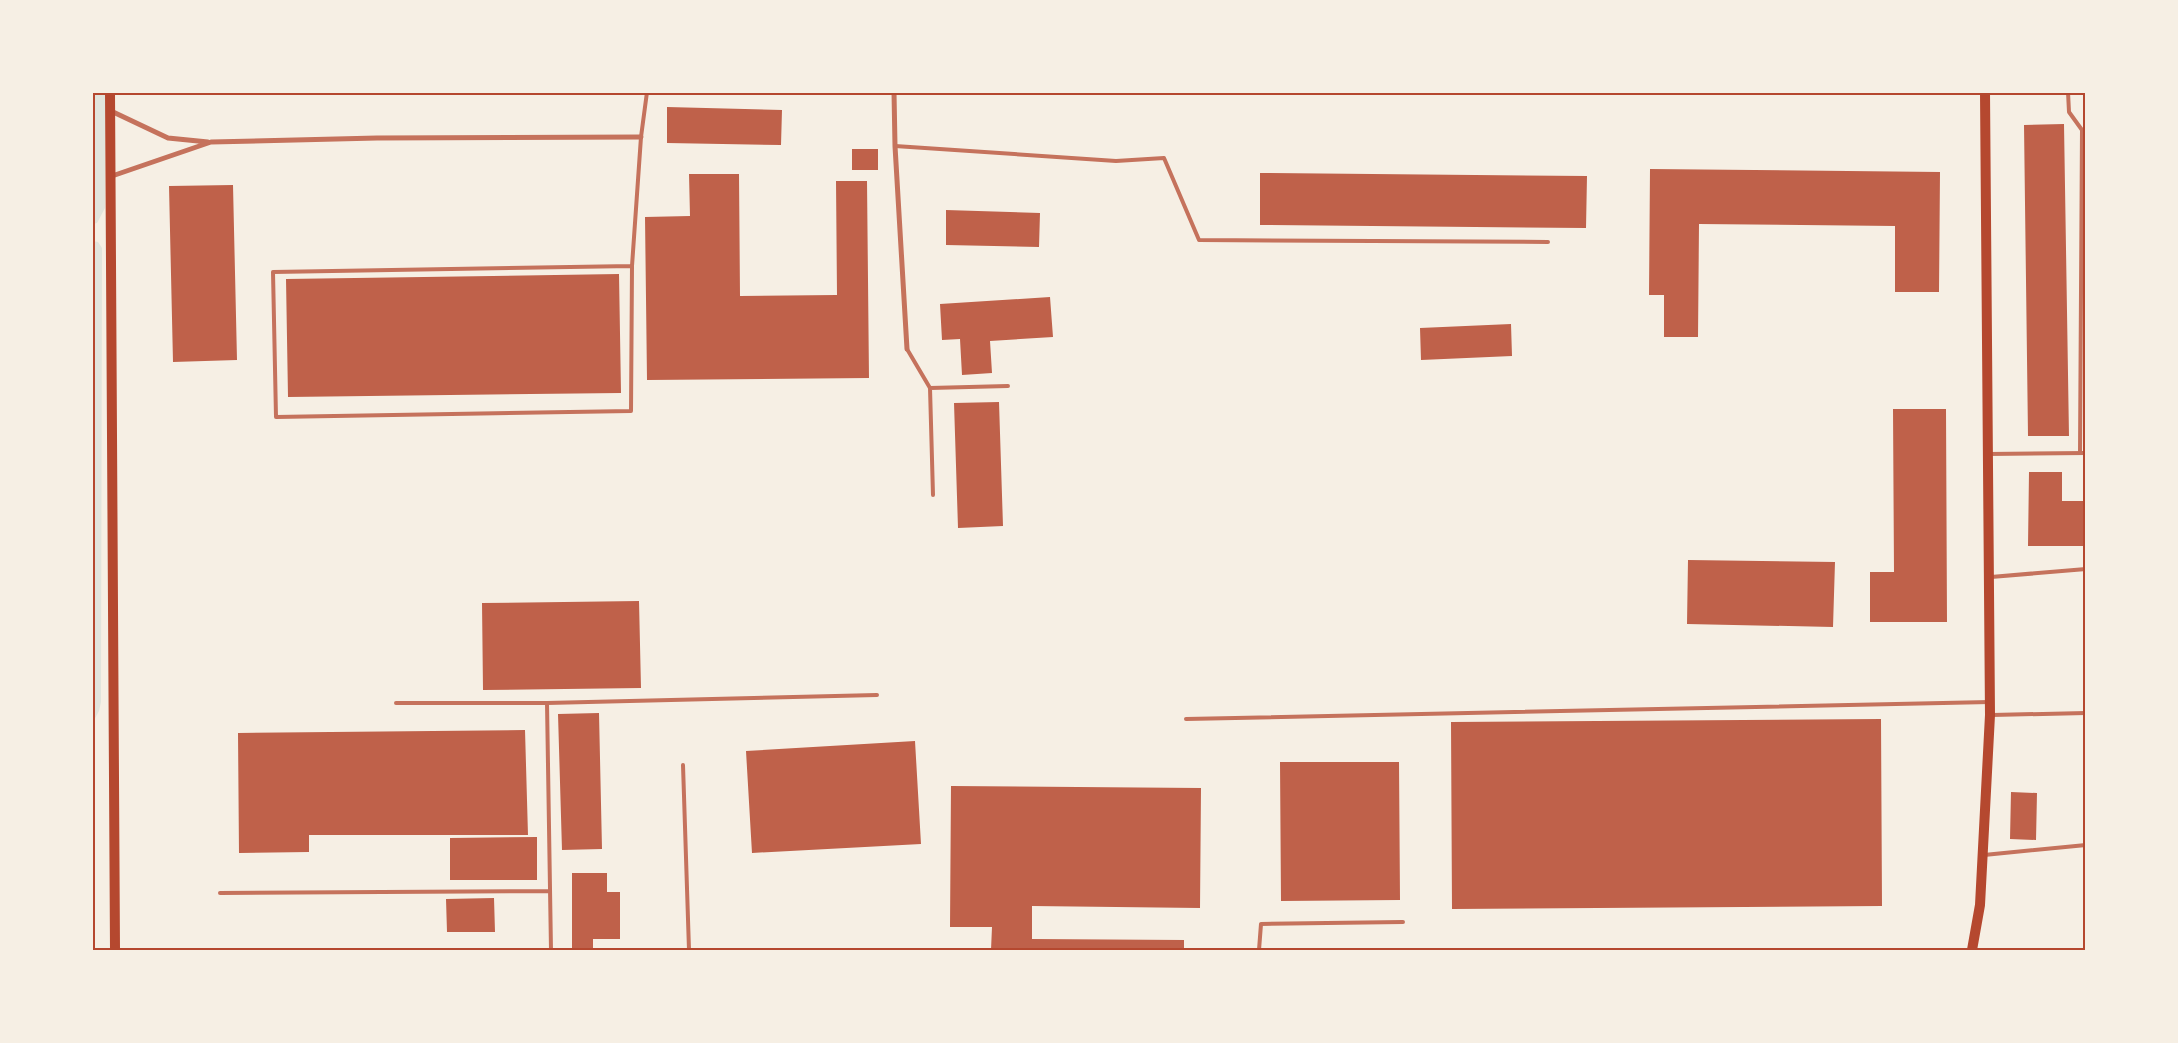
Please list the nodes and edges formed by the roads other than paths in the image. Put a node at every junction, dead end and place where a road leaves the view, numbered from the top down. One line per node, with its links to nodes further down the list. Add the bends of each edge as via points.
1 (110, 92): 6 (main road)
2 (647, 92): 8 (lane)
3 (894, 92): 10 (street)
4 (1985, 92): 19 (main road)
5 (2068, 92): 7 (lane, via 2069,112)
6 (111, 112): 9 (street, via 168,138); 11 (main road)
7 (2084, 130): 17 (lane)
8 (641, 137): 9 (street); 13 (lane)
9 (211, 142): 11 (street)
10 (895, 146): 12 (lane, via 1116,161 1164,158 1199,240); 14 (street)
11 (112, 176): 36 (main road)
12 (1548, 242)
13 (632, 266): 13 (lane, via 631,411 276,417 273,272)
14 (907, 349): 16 (lane)
15 (1008, 386): 16 (lane)
16 (930, 388): 20 (lane)
17 (2080, 453): 18 (lane); 19 (lane)
18 (2086, 453)
19 (1988, 454): 22 (main road)
20 (933, 495)
21 (2086, 569): 22 (lane)
22 (1988, 577): 24 (main road)
23 (877, 695): 26 (lane)
24 (1990, 702): 28 (main road); 29 (lane)
25 (396, 703): 26 (lane)
26 (547, 703): 33 (lane)
27 (2086, 713): 28 (lane)
28 (1990, 715): 32 (main road)
29 (1186, 719)
30 (683, 765): 38 (lane)
31 (2086, 845): 32 (lane)
32 (1984, 855): 40 (main road)
33 (550, 892): 34 (lane); 37 (lane)
34 (220, 893)
35 (1403, 922): 39 (lane, via 1261,924)
36 (115, 950)
37 (551, 950)
38 (689, 950)
39 (1259, 950)
40 (1972, 950)

